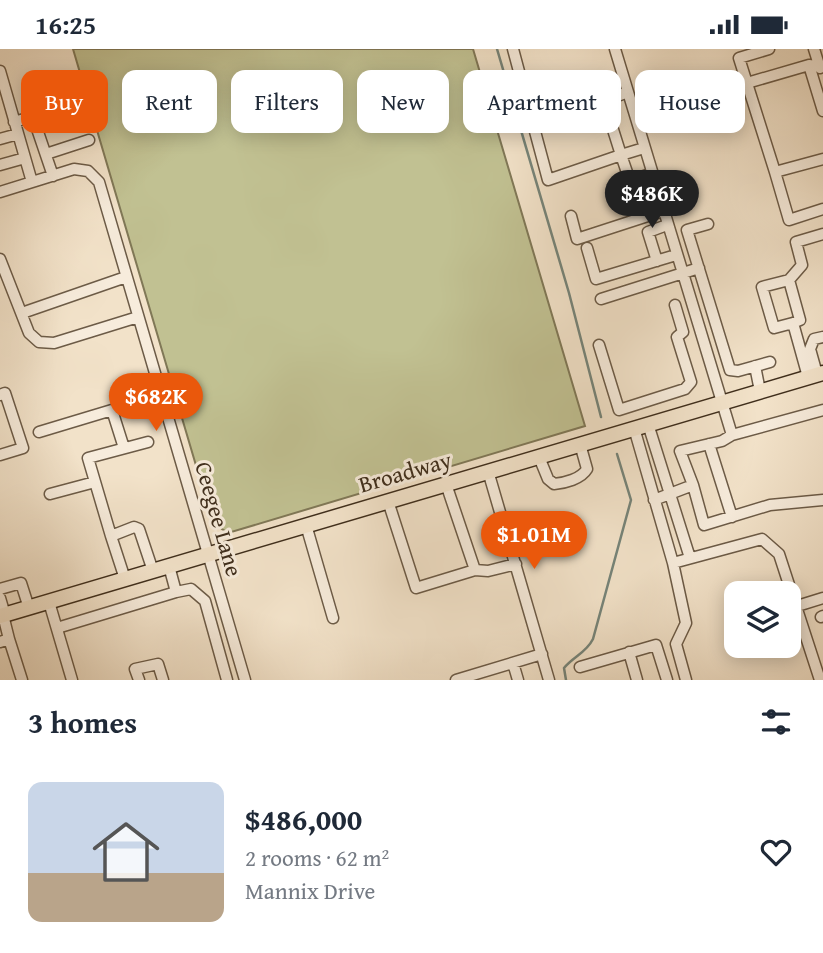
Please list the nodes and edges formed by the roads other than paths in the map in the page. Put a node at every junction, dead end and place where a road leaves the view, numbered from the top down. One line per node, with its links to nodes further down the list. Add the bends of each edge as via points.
1 (513, 49): 20 (street, via 548,180)
2 (615, 49): 9 (street)
3 (769, 49): 7 (street, via 739,58)
4 (814, 49): 5 (street)
5 (817, 67): 7 (street); 11 (street)
6 (0, 71): 8 (street)
7 (747, 83): 24 (street)
8 (3, 90): 13 (street)
9 (628, 92): 10 (street); 18 (street)
10 (621, 95)
11 (823, 111)
12 (0, 117): 13 (street)
13 (13, 118): 15 (street); 19 (street, via 33,118)
14 (614, 133): 20 (street)
15 (18, 134): 16 (street); 21 (street)
16 (0, 139)
17 (89, 140): 19 (street)
18 (644, 148): 20 (street); 25 (street)
19 (46, 154): 26 (street)
20 (621, 155): 25 (street, via 630,181)
21 (25, 158): 23 (street); 27 (street)
22 (823, 159): 24 (street)
23 (0, 165)
24 (775, 172): 29 (street, via 789,220)
25 (652, 173): 30 (street)
26 (53, 176): 27 (street); 43 (street, Ceegee Lane, via 74,169 88,171 99,182)
27 (32, 182): 28 (street)
28 (0, 192)
29 (823, 209)
30 (663, 211): 31 (street, via 578,239); 33 (street)
31 (571, 216)
32 (708, 224): 35 (street, via 690,228)
33 (667, 225): 36 (street); 40 (street, via 648,232)
34 (823, 234): 44 (street, via 796,242 802,265)
35 (690, 238): 36 (street); 41 (street)
36 (672, 242): 38 (street)
37 (587, 248): 40 (street, via 596,279)
38 (676, 255): 40 (street); 42 (street)
39 (0, 258): 49 (street)
40 (657, 261)
41 (699, 268): 42 (street); 45 (street)
42 (681, 272): 46 (street); 47 (street)
43 (126, 277): 49 (street); 50 (street, Ceegee Lane)
44 (789, 280): 51 (street, via 800,320); 51 (street, via 762,288 774,328)
45 (708, 297): 47 (street); 53 (street)
46 (601, 299)
47 (690, 301): 52 (street)
48 (675, 305): 54 (street)
49 (22, 313): 50 (street, via 33,339 45,344)
50 (138, 317): 92 (street, Ceegee Lane)
51 (793, 323): 61 (street)
52 (697, 325): 53 (street); 54 (street); 58 (street)
53 (716, 325): 59 (street, via 730,370)
54 (682, 326): 60 (street, via 677,337)
55 (823, 337): 61 (street, via 814,339 810,349)
56 (600, 345): 67 (street)
57 (770, 362): 59 (street)
58 (709, 366): 60 (street); 66 (street)
59 (755, 366): 63 (street)
60 (688, 372): 62 (street, via 691,382)
61 (816, 375): 63 (main road, Broadway)
62 (685, 389): 65 (street); 69 (street)
63 (760, 391): 66 (main road, Broadway)
64 (0, 395): 78 (street, via 5,393 23,448)
65 (647, 401): 67 (street); 70 (street)
66 (720, 403): 69 (main road, Broadway); 73 (street)
67 (619, 410): 71 (street)
68 (823, 410): 73 (street)
69 (692, 411): 70 (main road, Broadway)
70 (651, 423): 71 (main road, Broadway); 85 (street)
71 (630, 430): 75 (main road, Broadway); 86 (street)
72 (39, 432): 77 (street, via 112,410)
73 (732, 435): 76 (street)
74 (148, 442): 77 (street)
75 (580, 444): 79 (main road, Broadway); 79 (street, via 587,469 562,483 548,479)
76 (709, 444): 83 (street, via 680,451); 89 (street)
77 (124, 448): 81 (street, via 88,458)
78 (0, 455)
79 (539, 457): 80 (main road, Broadway)
80 (488, 471): 82 (main road, Broadway); 95 (street)
81 (95, 482): 84 (street); 91 (street)
82 (446, 484): 88 (main road, Broadway); 97 (street)
83 (693, 485): 85 (street); 89 (street, via 704,526)
84 (50, 494)
85 (670, 494): 86 (street); 93 (street)
86 (654, 500): 94 (street)
87 (823, 500): 89 (street, via 770,505)
88 (388, 501): 90 (main road, Broadway); 97 (street, via 416,588)
89 (732, 517)
90 (306, 525): 92 (main road, Broadway); 109 (street)
91 (111, 536): 98 (street, via 139,529); 99 (street)
92 (207, 555): 96 (main road, Broadway); 110 (street, Ceegee Lane)
93 (690, 558): 94 (street); 100 (street, via 762,538 779,554)
94 (673, 563): 130 (street, via 686,623 676,644)
95 (516, 564): 97 (street); 116 (street)
96 (169, 566): 98 (main road, Broadway); 102 (street)
97 (475, 570)
98 (153, 571): 99 (main road, Broadway)
99 (125, 579): 105 (main road, Broadway)
100 (787, 581)
101 (0, 589): 107 (street, via 21,583)
102 (176, 592): 111 (street, via 191,589 201,595); 113 (street)
103 (0, 598): 108 (street)
104 (823, 599): 106 (street)
105 (49, 602): 107 (main road, Broadway); 113 (street)
106 (801, 605)
107 (29, 608): 108 (main road, Broadway)
108 (3, 615): 114 (street)
109 (333, 618)
110 (228, 623): 111 (street); 124 (street, Ceegee Lane)
111 (212, 627): 123 (street)
112 (801, 627): 131 (street)
113 (57, 628): 120 (street)
114 (5, 640): 119 (street)
115 (629, 652): 118 (street); 128 (street); 129 (street, via 656,645)
116 (542, 654): 117 (street); 127 (street)
117 (513, 663): 125 (street); 126 (street)
118 (580, 667)
119 (22, 680)
120 (72, 680)
121 (139, 680): 122 (street, via 135,670 158,664)
122 (163, 680)
123 (227, 680)
124 (245, 680)
125 (456, 680)
126 (518, 680)
127 (549, 680)
128 (638, 680)
129 (667, 680)
130 (686, 680)
131 (820, 680)

